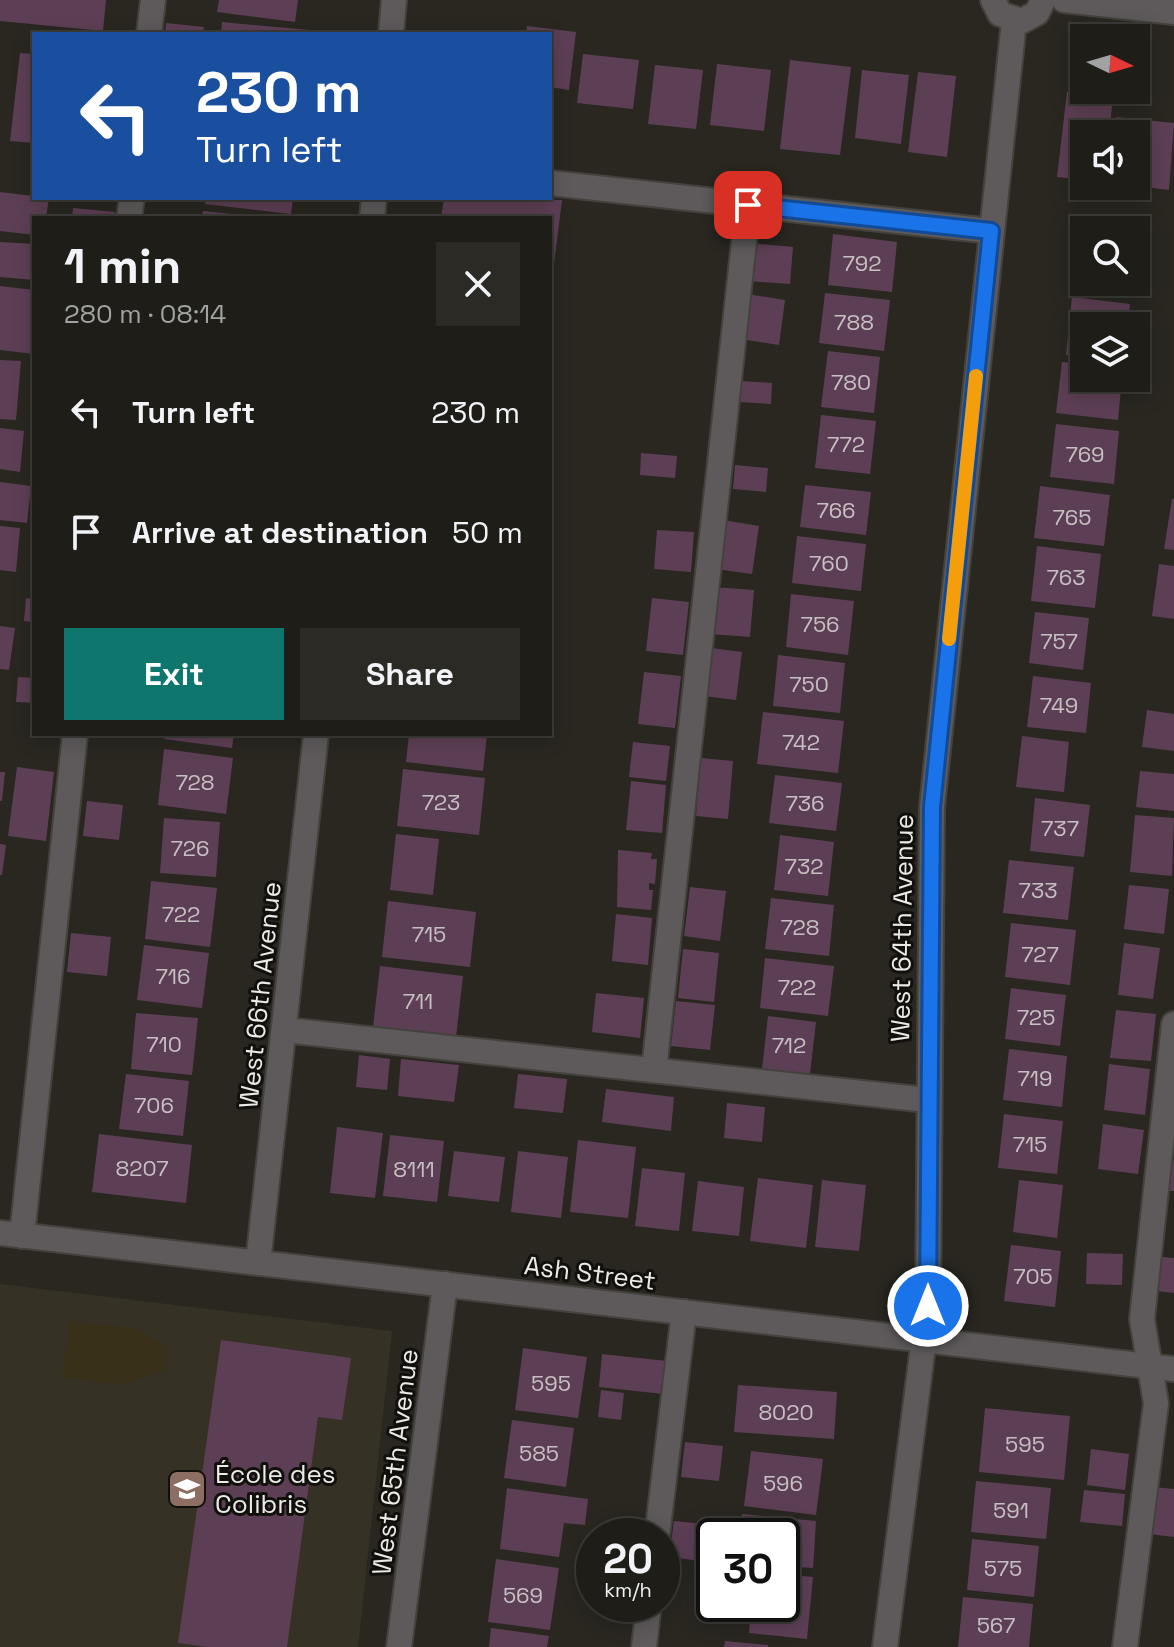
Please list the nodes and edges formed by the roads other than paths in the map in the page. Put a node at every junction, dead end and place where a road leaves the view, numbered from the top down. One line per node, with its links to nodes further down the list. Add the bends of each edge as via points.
1 (153, 0): 8 (street)
2 (394, 0): 9 (street)
3 (993, 0): 7 (street, via 1000,14)
4 (1043, 0): 7 (street, via 1037,13)
5 (1064, 0): 6 (street)
6 (1174, 12)
7 (1014, 21): 12 (street, West 64th Avenue)
8 (149, 32)
9 (391, 32)
10 (552, 183): 11 (street)
11 (748, 205): 12 (street); 17 (street)
12 (991, 231): 18 (street, West 64th Avenue, via 932,807)
13 (75, 736): 19 (street)
14 (316, 736): 16 (street, West 66th Avenue)
15 (1174, 1024): 24 (street, via 1142,1319)
16 (285, 1030): 17 (street); 20 (street, West 66th Avenue)
17 (654, 1070): 18 (street)
18 (927, 1100): 23 (street, West 64th Avenue)
19 (11, 1234): 20 (street, Ash Street)
20 (258, 1263): 21 (street, Ash Street)
21 (445, 1284): 22 (street, Ash Street); 27 (street, West 65th Avenue)
22 (684, 1312): 23 (street, Ash Street); 25 (street)
23 (924, 1340): 24 (street, Ash Street); 29 (street, West 64th Avenue)
24 (1162, 1368): 30 (street)
25 (659, 1518)
26 (647, 1622): 28 (street)
27 (399, 1647)
28 (644, 1647)
29 (885, 1647)
30 (1125, 1647)

